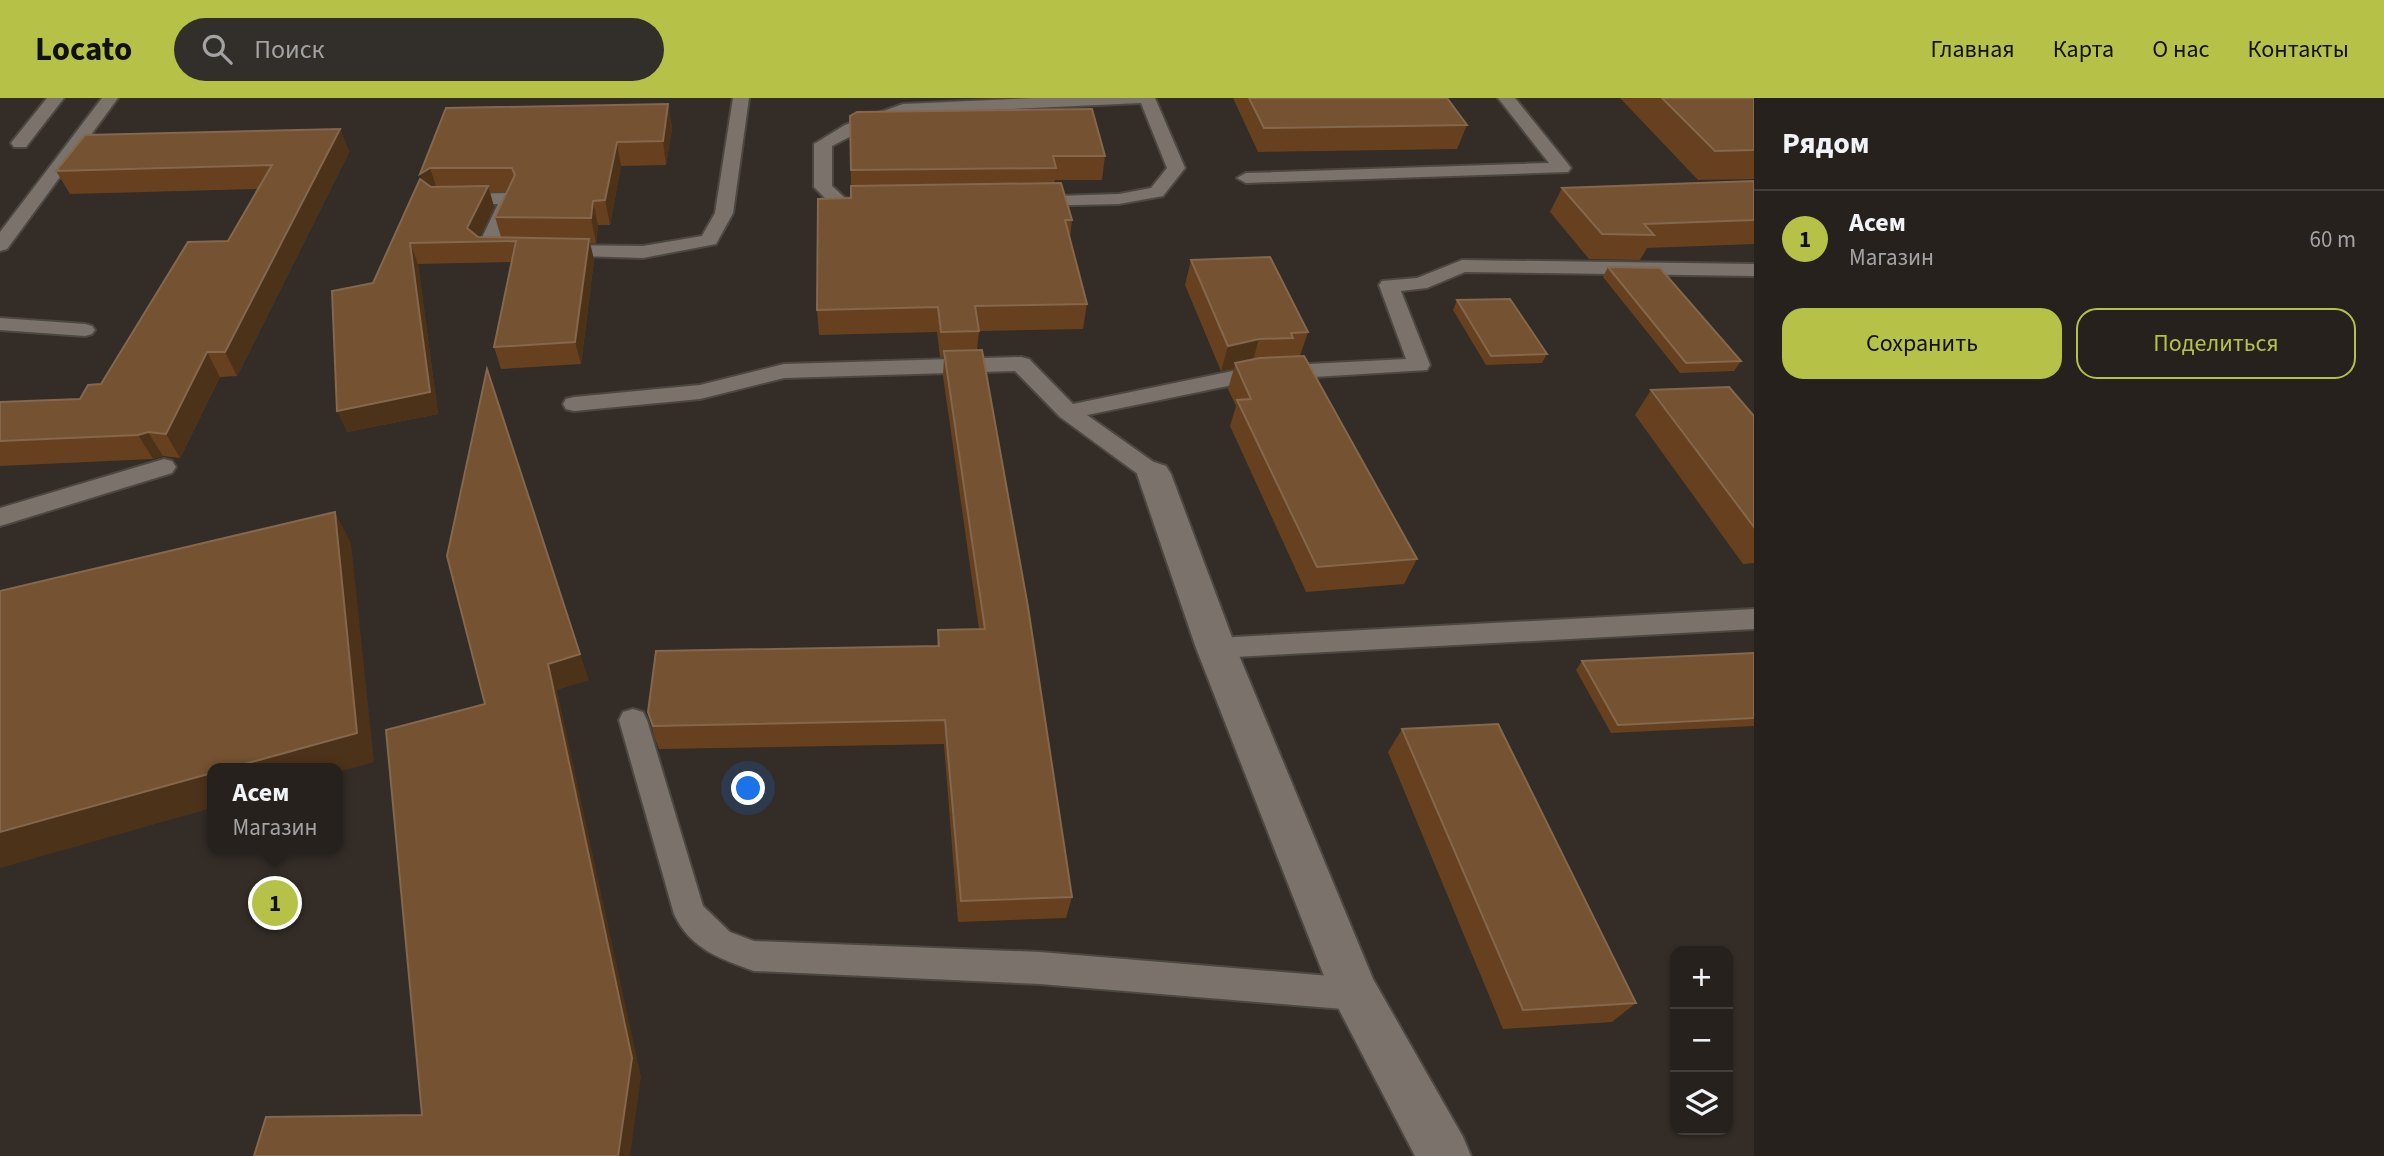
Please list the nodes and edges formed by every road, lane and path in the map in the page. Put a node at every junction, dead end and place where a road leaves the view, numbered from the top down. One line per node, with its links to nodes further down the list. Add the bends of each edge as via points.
1 (56, 98): 7 (lane)
2 (110, 98): 12 (lane)
3 (741, 98): 9 (lane, via 724,213 709,240 643,251 486,250 510,198)
4 (1140, 98): 11 (lane, via 903,109 823,144 823,187 840,203)
5 (1147, 98): 10 (lane, via 1176,168 1157,192 1119,200)
6 (1506, 98): 8 (lane, via 1562,167)
7 (20, 143)
8 (1246, 178)
9 (438, 200)
10 (1009, 201)
11 (890, 203)
12 (0, 245)
13 (1754, 270): 17 (lane, via 1462,266 1420,284 1389,285 1419,365 1252,374)
14 (0, 324): 15 (lane)
15 (85, 330)
16 (574, 404): 17 (lane, via 700,392 784,371 1021,364)
17 (1068, 412): 19 (lane)
18 (164, 467): 20 (lane)
19 (1154, 474): 22 (street)
20 (0, 517)
21 (1754, 619): 22 (lane)
22 (1216, 648): 24 (street)
23 (633, 720): 24 (lane, via 690,914 719,943 754,956 1040,968)
24 (1355, 994): 25 (street)
25 (1444, 1156)

